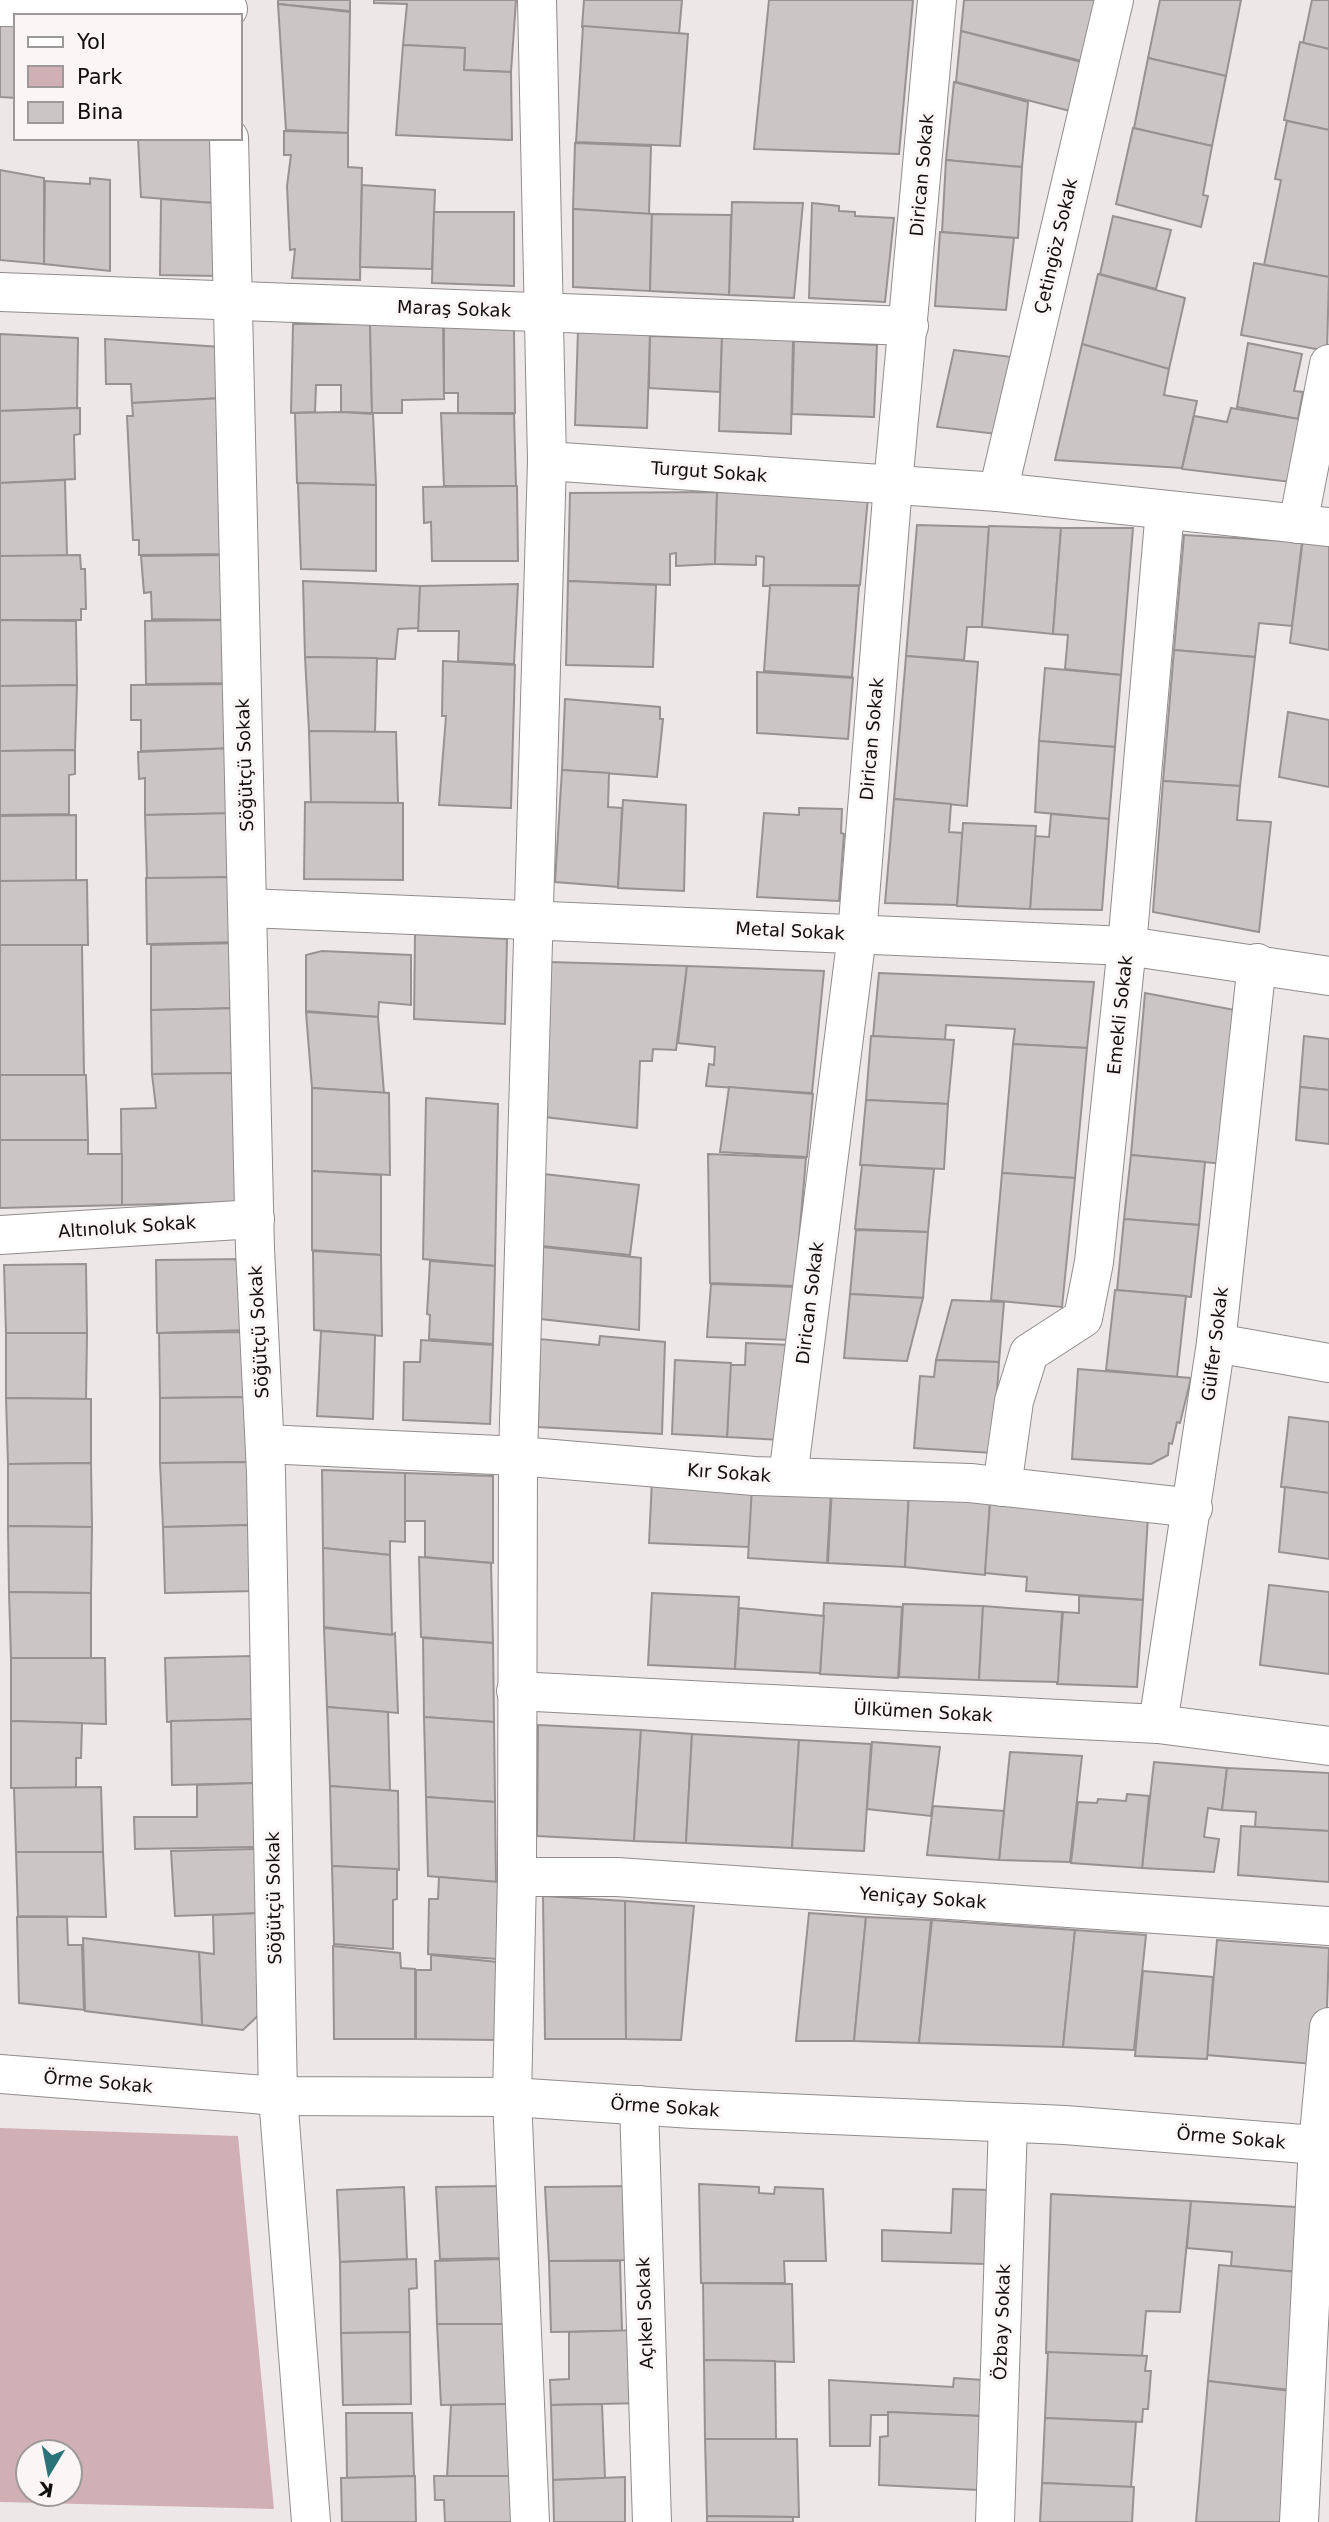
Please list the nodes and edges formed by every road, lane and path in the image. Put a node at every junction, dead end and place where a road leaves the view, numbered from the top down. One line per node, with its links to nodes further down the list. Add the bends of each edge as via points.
1 (537, 0): 9 (street)
2 (937, 0): 10 (street, Dirican Sokak)
3 (1114, 0): 14 (street, Çetingöz Sokak)
4 (0, 7): 5 (street)
5 (228, 8)
6 (229, 140): 8 (street, Söğütçü Sokak)
7 (0, 292): 8 (street, Maraş Sokak)
8 (231, 299): 9 (street, Maraş Sokak); 17 (street, Söğütçü Sokak)
9 (545, 312): 10 (street, Maraş Sokak); 12 (street)
10 (909, 326): 13 (street, Dirican Sokak)
11 (1329, 364): 16 (street)
12 (547, 461): 13 (street, Turgut Sokak); 18 (street)
13 (892, 485): 14 (street, Turgut Sokak); 19 (street, Dirican Sokak)
14 (998, 492): 15 (street, Turgut Sokak)
15 (1165, 510): 16 (street, Turgut Sokak); 20 (street, Emekli Sokak)
16 (1313, 526)
17 (249, 908): 18 (street, Metal Sokak); 23 (street, Söğütçü Sokak)
18 (535, 919): 19 (street, Metal Sokak); 28 (street)
19 (857, 935): 20 (street, Metal Sokak); 29 (street, Dirican Sokak)
20 (1127, 946): 21 (street, Metal Sokak); 30 (street, Emekli Sokak, via 1094,1262 1083,1318 1029,1353 1014,1401)
21 (1256, 963): 22 (street, Metal Sokak); 25 (street, Gülfer Sokak)
22 (1329, 976)
23 (255, 1219): 24 (street, Altınoluk Sokak); 27 (street, Söğütçü Sokak)
24 (0, 1236)
25 (1216, 1343): 26 (street); 31 (street, Gülfer Sokak)
26 (1329, 1363)
27 (265, 1444): 28 (street, Kır Sokak); 39 (street, Söğütçü Sokak)
28 (517, 1456): 29 (street, Kır Sokak); 32 (street)
29 (789, 1477): 30 (street, Kır Sokak)
30 (1002, 1487): 31 (street, Kır Sokak)
31 (1193, 1508): 33 (street, Gülfer Sokak)
32 (516, 1691): 33 (street, Ülkümen Sokak); 35 (street)
33 (1158, 1724): 34 (street, Ülkümen Sokak)
34 (1329, 1746)
35 (517, 1877): 36 (street, Yeniçay Sokak, via 617,1877); 40 (street)
36 (1329, 1926)
37 (1329, 2026): 43 (street)
38 (0, 2074): 39 (street, Örme Sokak)
39 (278, 2096): 40 (street, Örme Sokak); 44 (street, Söğütçü Sokak)
40 (512, 2097): 41 (street, Örme Sokak); 45 (street)
41 (639, 2105): 42 (street, Örme Sokak); 46 (street, Açıkel Sokak)
42 (1008, 2123): 43 (street, Örme Sokak); 47 (street, Özbay Sokak)
43 (1324, 2146): 48 (street)
44 (311, 2522)
45 (530, 2522)
46 (652, 2522)
47 (995, 2522)
48 (1299, 2522)

